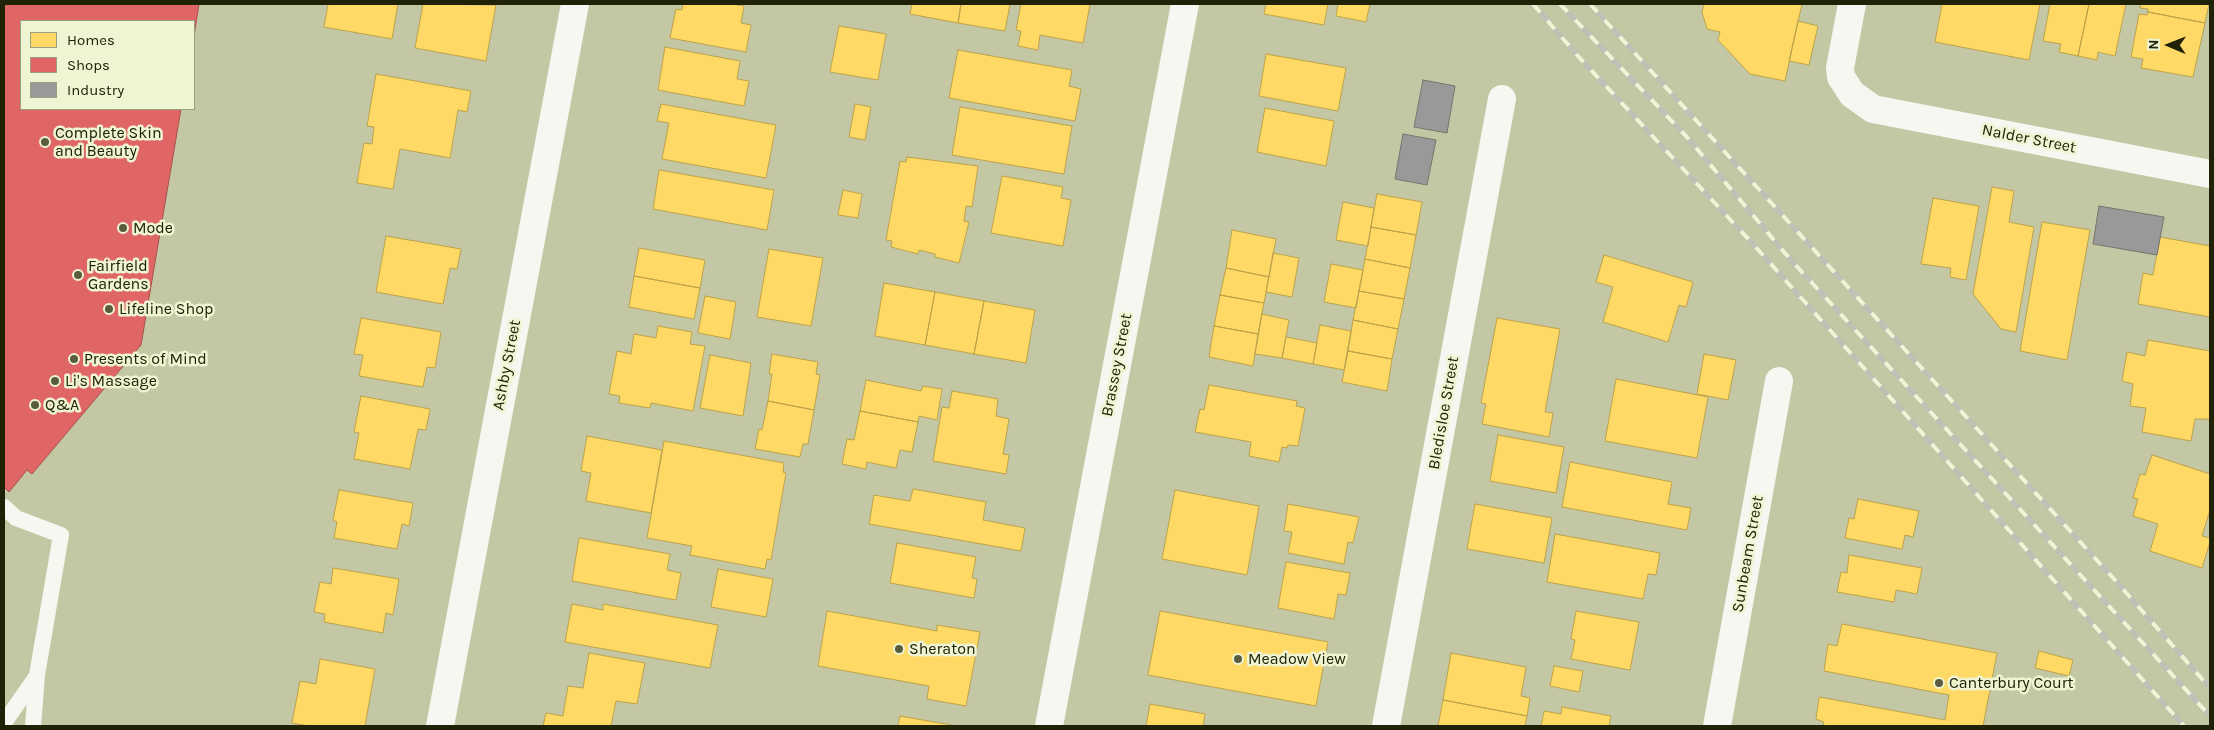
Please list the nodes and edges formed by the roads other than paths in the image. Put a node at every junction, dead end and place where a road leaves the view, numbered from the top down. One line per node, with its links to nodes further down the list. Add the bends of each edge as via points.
1 (575, 4): 11 (street, Ashby Street)
2 (1184, 4): 12 (street, Brassey Street)
3 (1852, 4): 5 (street, Nalder Street, via 1840,68 1841,77 1861,102 1886,112)
4 (1502, 99): 13 (street, Bledisloe Street)
5 (2210, 174)
6 (1779, 381): 14 (street, Sunbeam Street)
7 (4, 507): 8 (lane, via 16,518 61,535)
8 (37, 675): 9 (lane); 10 (lane)
9 (4, 723)
10 (33, 726)
11 (440, 726)
12 (1049, 726)
13 (1386, 726)
14 (1717, 726)

